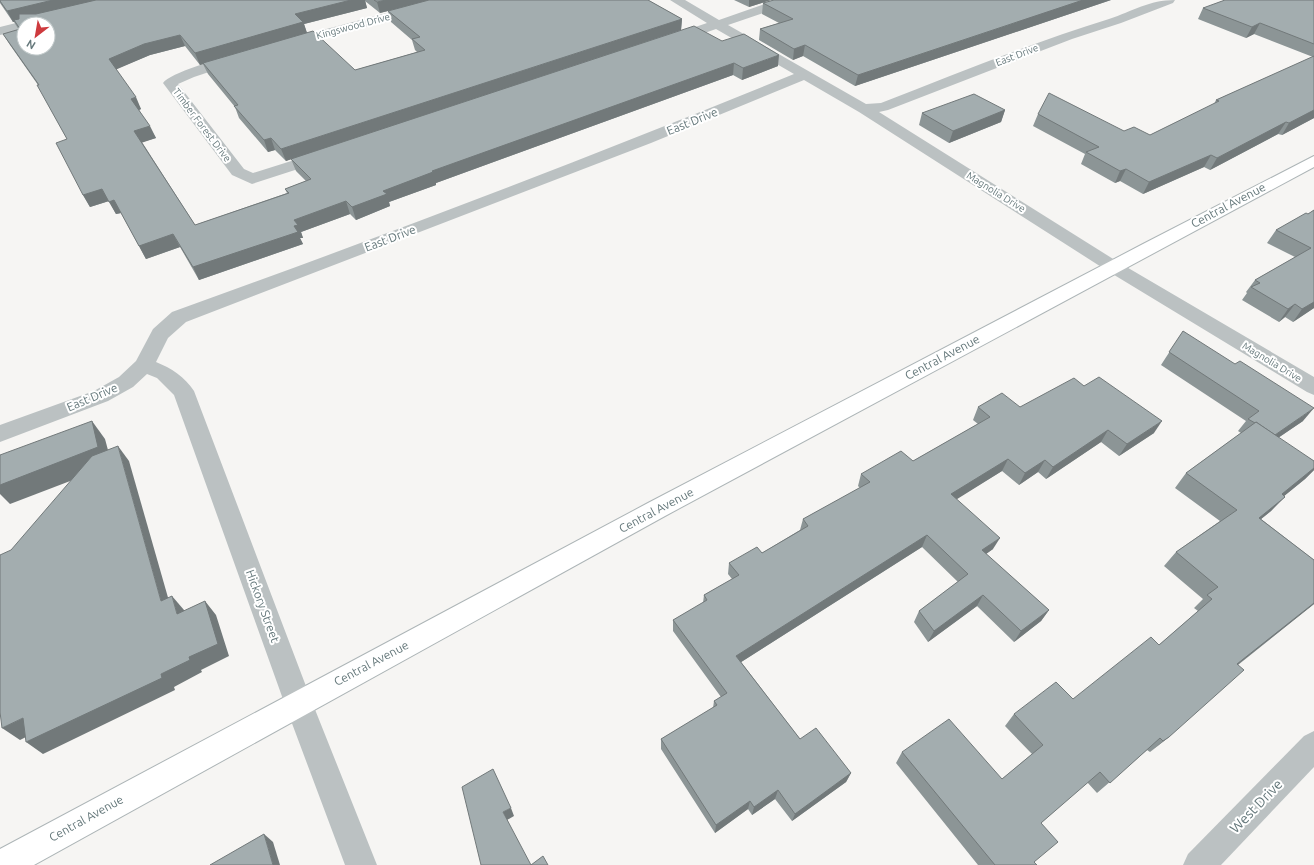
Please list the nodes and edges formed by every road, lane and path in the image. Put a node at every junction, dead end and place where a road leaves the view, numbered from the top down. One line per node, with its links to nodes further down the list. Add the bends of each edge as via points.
1 (450, 0): 9 (street, Kingswood Drive)
2 (676, 0): 5 (street, Magnolia Drive)
3 (788, 0): 5 (street)
4 (1169, 0): 12 (street, East Drive, via 1067,36 883,107)
5 (719, 24): 8 (street); 11 (street, Magnolia Drive)
6 (16, 27): 7 (street)
7 (0, 31)
8 (659, 44)
9 (281, 46)
10 (244, 56): 13 (street, Timber Forest Drive, via 188,74 170,83 238,172 252,179)
11 (806, 74): 12 (street, Magnolia Drive); 16 (street, East Drive, via 646,140 330,262 179,317 160,334)
12 (864, 109): 15 (street, Magnolia Drive)
13 (335, 152)
14 (1314, 161): 15 (street, Central Avenue)
15 (1112, 266): 17 (street, Magnolia Drive); 19 (street, Central Avenue)
16 (144, 365): 18 (street, East Drive, via 126,382 101,396); 19 (street, Hickory Street, via 164,374 183,391)
17 (1314, 387)
18 (0, 434)
19 (298, 702): 21 (street, Central Avenue); 22 (street, Hickory Street)
20 (1314, 746): 23 (street, West Drive)
21 (2, 865)
22 (361, 865)
23 (1199, 865)

